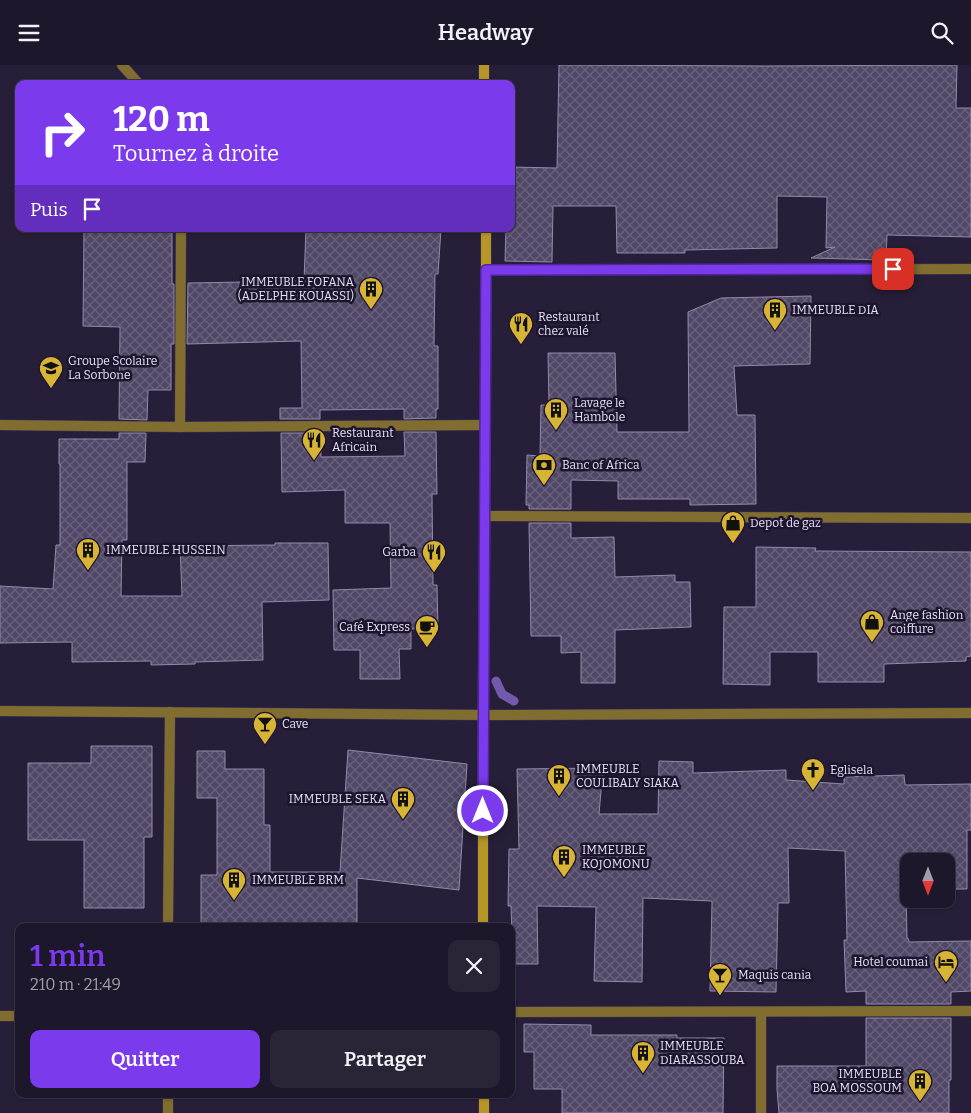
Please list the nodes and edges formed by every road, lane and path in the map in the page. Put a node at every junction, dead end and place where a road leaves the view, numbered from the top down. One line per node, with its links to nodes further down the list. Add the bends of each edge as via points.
1 (122, 65): 3 (street)
2 (484, 65): 4 (street)
3 (135, 80)
4 (484, 80)
5 (181, 232): 11 (street)
6 (486, 232): 8 (street)
7 (971, 269): 8 (street)
8 (486, 270): 10 (street)
9 (0, 425): 11 (street)
10 (484, 425): 11 (street); 12 (street)
11 (180, 427)
12 (484, 516): 13 (street); 17 (street)
13 (971, 518)
14 (0, 711): 15 (street)
15 (170, 712): 17 (street); 18 (street)
16 (971, 713): 17 (street)
17 (482, 715): 19 (street)
18 (168, 923)
19 (483, 923)
20 (971, 1011): 22 (street)
21 (515, 1012): 22 (street)
22 (761, 1012): 29 (street)
23 (0, 1016): 24 (street)
24 (15, 1016)
25 (168, 1098): 27 (street)
26 (484, 1098): 28 (street)
27 (168, 1113)
28 (484, 1113)
29 (761, 1113)

